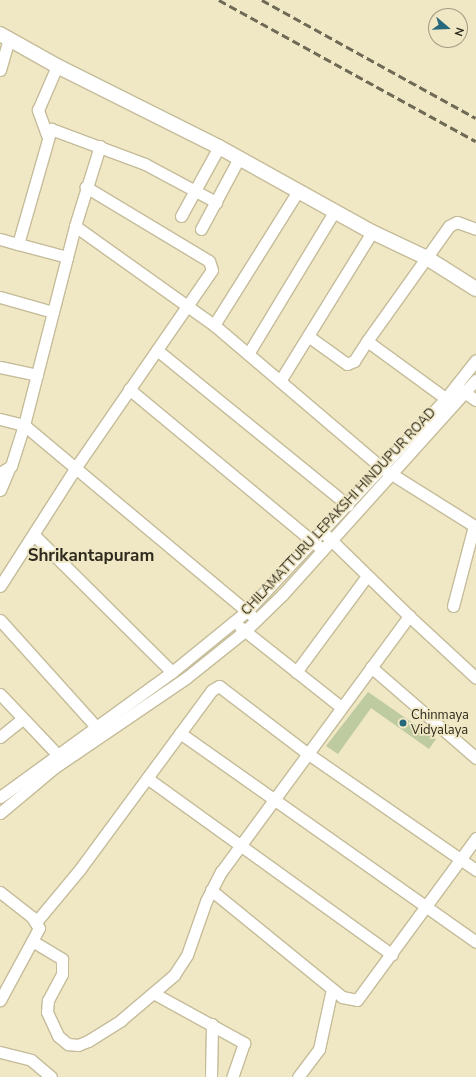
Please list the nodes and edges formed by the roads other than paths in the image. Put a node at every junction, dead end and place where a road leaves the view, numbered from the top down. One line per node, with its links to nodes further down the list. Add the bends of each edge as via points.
1 (5, 36): 2 (street); 3 (main road)
2 (2, 57): 4 (street)
3 (57, 66): 5 (street, via 38,110); 7 (main road)
4 (0, 70)
5 (46, 135): 6 (street, via 54,128); 20 (street)
6 (100, 146): 9 (street); 10 (street)
7 (219, 147): 8 (main road); 10 (street)
8 (239, 158): 11 (main road); 12 (street)
9 (86, 187): 15 (street); 25 (street, via 212,265)
10 (196, 190): 12 (street); 14 (street)
11 (298, 191): 13 (main road); 27 (street)
12 (216, 202): 16 (street)
13 (334, 212): 18 (main road); 31 (street)
14 (181, 216)
15 (76, 226): 21 (street); 25 (street)
16 (201, 229)
17 (476, 229): 22 (street, via 457,222 449,226)
18 (372, 232): 22 (main road); 28 (street)
19 (0, 239): 20 (street)
20 (18, 244): 21 (street)
21 (67, 257): 26 (street)
22 (427, 258): 23 (main road); 29 (street)
23 (476, 289)
24 (0, 297): 26 (street)
25 (188, 306): 27 (street); 30 (street)
26 (53, 312): 34 (street)
27 (214, 325): 31 (street)
28 (308, 336): 29 (street, via 347,364 354,360); 36 (street)
29 (367, 341): 40 (street)
30 (156, 350): 38 (street); 50 (street)
31 (248, 354): 36 (street)
32 (474, 366): 37 (street, CHILAMATTURU LEPAKSHI HINDUPUR ROAD)
33 (0, 367): 34 (street)
34 (37, 375): 44 (street)
35 (476, 380): 39 (street, CHILAMATTURU LEPAKSHI HINDUPUR ROAD)
36 (280, 381): 46 (street)
37 (455, 386): 39 (street); 40 (street, CHILAMATTURU LEPAKSHI HINDUPUR ROAD)
38 (129, 389): 45 (street); 55 (street)
39 (466, 393): 41 (street); 42 (street, CHILAMATTURU LEPAKSHI HINDUPUR ROAD)
40 (446, 398): 42 (street); 46 (street, CHILAMATTURU LEPAKSHI HINDUPUR ROAD)
41 (476, 400)
42 (456, 406): 48 (street, CHILAMATTURU LEPAKSHI HINDUPUR ROAD)
43 (0, 419): 44 (street)
44 (24, 425): 45 (street); 47 (street)
45 (76, 467): 53 (street); 60 (street)
46 (382, 468): 48 (street); 50 (street, CHILAMATTURU LEPAKSHI HINDUPUR ROAD)
47 (4, 472): 49 (street)
48 (392, 475): 51 (street); 54 (street, CHILAMATTURU LEPAKSHI HINDUPUR ROAD)
49 (0, 490)
50 (348, 505): 52 (street, CHILAMATTURU LEPAKSHI HINDUPUR ROAD)
51 (475, 526): 59 (street)
52 (323, 532): 54 (street); 55 (street, CHILAMATTURU LEPAKSHI HINDUPUR ROAD)
53 (35, 536): 58 (street); 67 (street)
54 (331, 541): 56 (street, CHILAMATTURU LEPAKSHI HINDUPUR ROAD); 57 (street)
55 (314, 542): 56 (street); 60 (street, CHILAMATTURU LEPAKSHI HINDUPUR ROAD)
56 (323, 550): 63 (street, CHILAMATTURU LEPAKSHI HINDUPUR ROAD)
57 (367, 576): 61 (street); 68 (street)
58 (0, 586)
59 (453, 606)
60 (247, 611): 63 (street); 64 (street, CHILAMATTURU LEPAKSHI HINDUPUR ROAD)
61 (409, 616): 66 (street); 69 (street)
62 (0, 620): 73 (street)
63 (256, 620): 65 (street, CHILAMATTURU LEPAKSHI HINDUPUR ROAD)
64 (234, 621): 65 (street); 67 (street, CHILAMATTURU LEPAKSHI HINDUPUR ROAD)
65 (244, 632): 68 (street); 75 (street, CHILAMATTURU LEPAKSHI HINDUPUR ROAD, via 186,678)
66 (371, 667): 71 (street); 79 (street)
67 (172, 672): 73 (street, CHILAMATTURU LEPAKSHI HINDUPUR ROAD)
68 (296, 672): 71 (street)
69 (476, 678)
70 (0, 694): 72 (street)
71 (341, 707): 77 (street)
72 (22, 718): 76 (street); 78 (street)
73 (96, 725): 75 (street); 78 (street, CHILAMATTURU LEPAKSHI HINDUPUR ROAD)
74 (180, 733): 77 (street, via 212,690 219,686); 80 (street); 82 (street)
75 (103, 734): 83 (street, CHILAMATTURU LEPAKSHI HINDUPUR ROAD, via 55,767)
76 (0, 736)
77 (307, 753): 82 (street); 86 (street)
78 (57, 754): 81 (street, CHILAMATTURU LEPAKSHI HINDUPUR ROAD)
79 (476, 758)
80 (147, 778): 85 (street); 91 (street)
81 (0, 797)
82 (274, 798): 85 (street); 90 (street)
83 (0, 813)
84 (476, 838): 86 (street)
85 (241, 846): 88 (street); 94 (street)
86 (461, 859): 87 (street); 90 (street)
87 (476, 870)
88 (211, 890): 95 (street); 96 (street, via 187,955)
89 (0, 892): 91 (street)
90 (427, 908): 93 (street); 94 (street)
91 (36, 922): 92 (street, via 39,928)
92 (34, 942): 96 (street, via 62,959 62,974 48,1000 47,1012 58,1036 68,1044 78,1046 88,1041); 97 (street)
93 (476, 942)
94 (392, 955): 95 (street, via 356,1000 342,997)
95 (332, 989): 103 (street, via 319,1049)
96 (155, 994): 98 (street)
97 (0, 1000)
98 (212, 1024): 101 (street); 102 (street, via 244,1042)
99 (0, 1052): 100 (street, via 31,1060)
100 (51, 1077)
101 (211, 1077)
102 (232, 1077)
103 (298, 1077)

